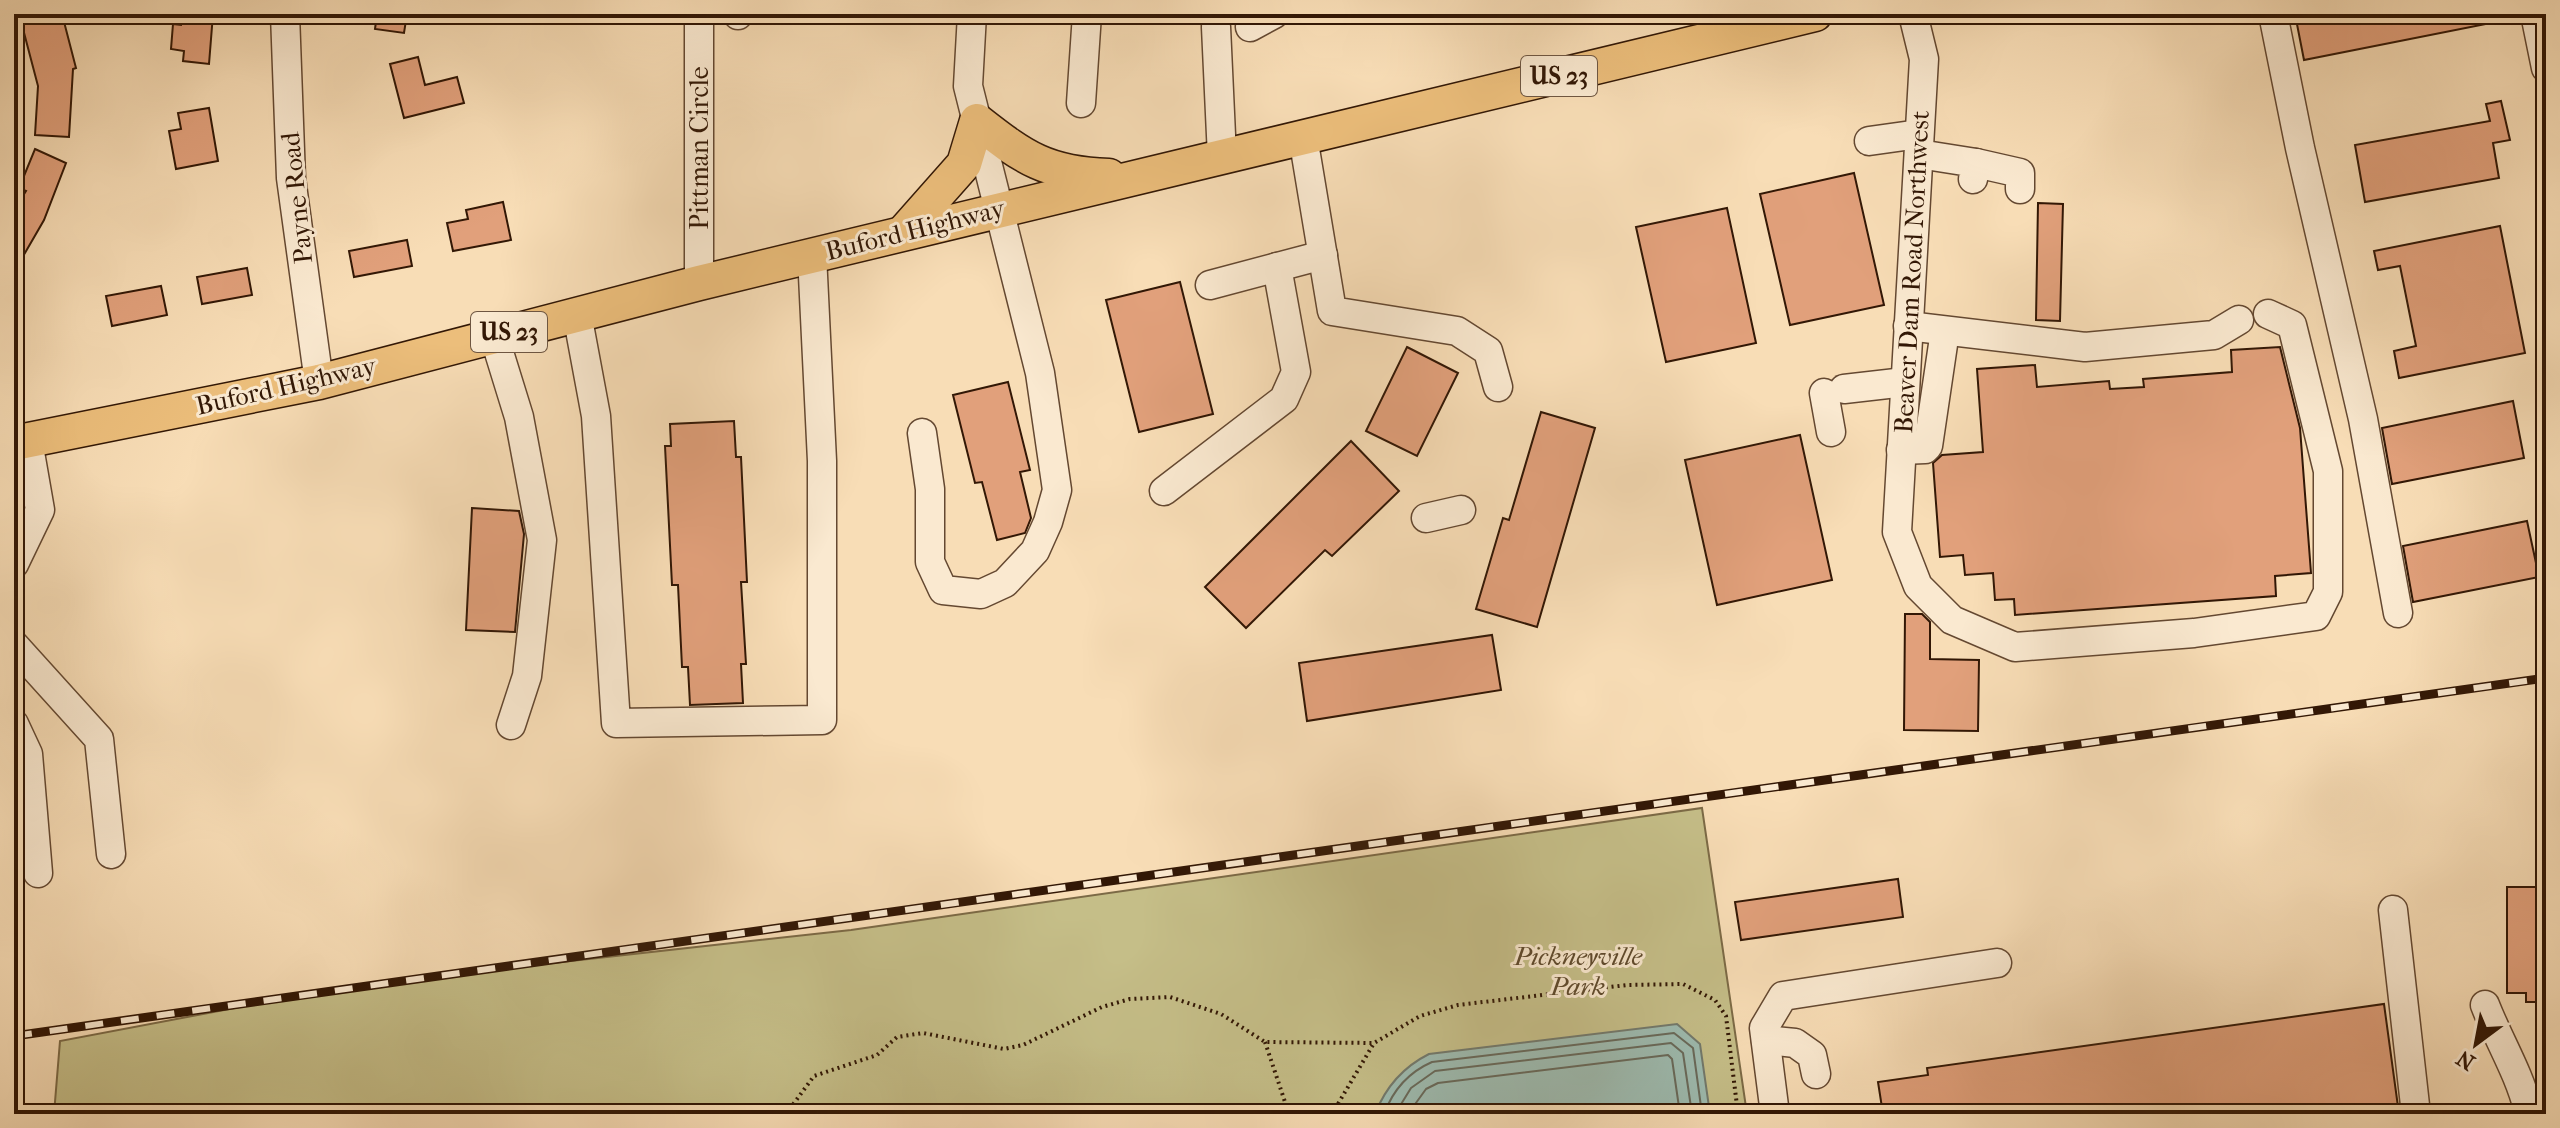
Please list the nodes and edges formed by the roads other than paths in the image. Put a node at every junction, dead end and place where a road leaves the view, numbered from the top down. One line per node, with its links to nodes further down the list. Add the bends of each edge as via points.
1 (285, 14): 32 (street, Payne Road, via 291,178)
2 (699, 14): 24 (street, Pittman Circle)
3 (972, 14): 12 (street, via 968,86)
4 (1087, 14): 11 (street)
5 (1815, 14): 13 (main road, Buford Highway / US 23)
6 (1913, 14): 15 (street, Beaver Dam Road Northwest, via 1924,59)
7 (2273, 14): 43 (street, via 2363,419)
8 (2535, 14): 10 (street)
9 (1216, 27): 16 (street)
10 (2546, 68)
11 (1081, 103)
12 (977, 121): 17 (main road, via 1023,157 1073,175); 19 (street); 20 (main road, via 964,164)
13 (1303, 137): 16 (main road, Buford Highway / US 23); 22 (street)
14 (1869, 141): 15 (street)
15 (1919, 144): 18 (street, via 1975,171 2020,173); 29 (street, Beaver Dam Road Northwest)
16 (1222, 157): 17 (main road, Buford Highway / US 23)
17 (1139, 177): 19 (main road, Buford Highway / US 23)
18 (2020, 189)
19 (998, 211): 20 (main road, Buford Highway / US 23); 36 (street, via 1040,373 1057,490 1035,551 1005,583 981,594 943,590 930,562 930,489)
20 (903, 233): 21 (main road, Buford Highway / US 23)
21 (812, 255): 24 (main road, Buford Highway / US 23); 26 (street, via 822,461 822,720 616,723 596,416)
22 (1323, 255): 23 (street); 34 (street, via 1332,311 1457,331 1488,351)
23 (1277, 267): 25 (street); 39 (street, via 1296,372 1284,399)
24 (699, 283): 26 (main road, Buford Highway / US 23)
25 (1210, 285)
26 (577, 314): 31 (main road, Buford Highway / US 23)
27 (2268, 314): 38 (street, Beaver Dam Road Northwest, via 2292,325 2328,471 2328,592 2316,616 2194,633 2015,647 1952,620 1918,586 1897,532)
28 (2239, 320): 30 (street, via 2214,335 2085,347)
29 (1908, 326): 30 (street); 33 (street, Beaver Dam Road Northwest)
30 (1945, 331): 38 (street, via 1928,446)
31 (494, 336): 32 (main road, Buford Highway / US 23); 46 (street, via 519,417 542,540 527,676)
32 (319, 382): 37 (main road, Buford Highway / US 23)
33 (1905, 382): 35 (street, via 1834,391); 38 (street, Beaver Dam Road Northwest)
34 (1498, 387)
35 (1831, 432)
36 (922, 433)
37 (21, 442): 42 (street, via 40,510)
38 (1901, 450)
39 (1164, 491)
40 (1461, 510): 41 (street)
41 (1426, 518)
42 (14, 564)
43 (2398, 613)
44 (14, 645): 47 (street, via 99,739)
45 (14, 724): 48 (street, via 28,754)
46 (511, 725)
47 (111, 854)
48 (38, 873)
49 (2393, 910): 56 (street)
50 (1997, 963): 52 (street, via 1783,996 1764,1028)
51 (2485, 1005): 54 (street, via 2520,1079)
52 (1766, 1040): 53 (street, via 1795,1043 1812,1055); 55 (street)
53 (1816, 1074)
54 (2528, 1109)
55 (1775, 1114)
56 (2416, 1114)

